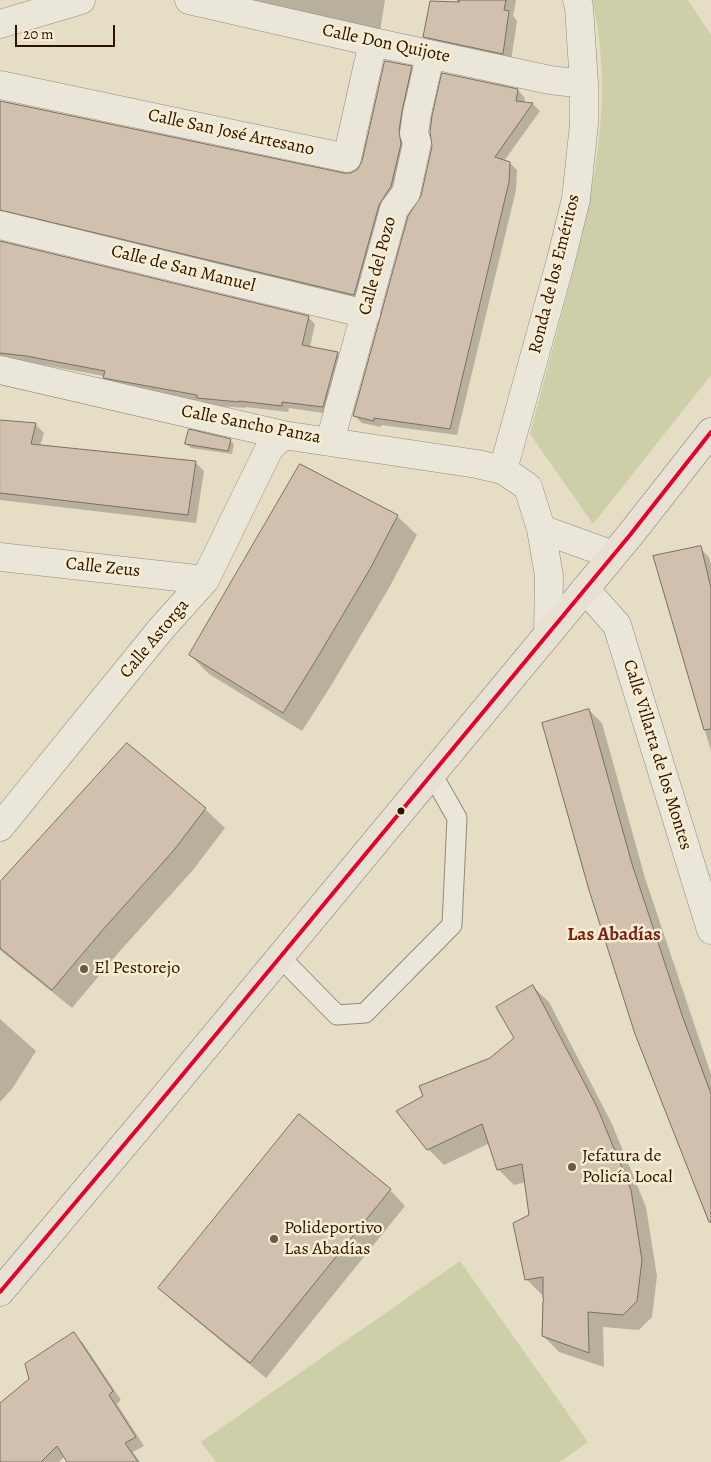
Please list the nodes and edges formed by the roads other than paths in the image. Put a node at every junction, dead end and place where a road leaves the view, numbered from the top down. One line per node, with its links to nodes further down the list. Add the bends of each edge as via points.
1 (11, 0): 5 (street)
2 (80, 0): 6 (street)
3 (189, 0): 7 (street, Calle Don Quijote)
4 (577, 0): 9 (street, Ronda de los Eméritos)
5 (0, 10)
6 (0, 24)
7 (372, 42): 9 (street, Calle Don Quijote, via 550,80); 10 (street, Calle San José Artesano, via 347,158)
8 (428, 65): 12 (street, Calle del Pozo, via 417,113 414,133 417,143 406,193 394,209)
9 (584, 84): 17 (street, Ronda de los Eméritos, via 584,124 576,199)
10 (0, 85)
11 (0, 225): 12 (street, Calle de San Manuel)
12 (366, 314): 16 (street, Calle del Pozo)
13 (0, 370): 15 (street, Calle Sancho Panza)
14 (711, 432): 19 (main road)
15 (283, 434): 16 (street, Calle Sancho Panza); 21 (street, Calle Astorga, via 268,449)
16 (330, 440): 17 (street, Calle Sancho Panza)
17 (503, 470): 18 (street, via 528,487)
18 (541, 529): 19 (street); 23 (street, via 549,576)
19 (613, 555): 22 (main road)
20 (0, 557): 21 (street, Calle Zeus)
21 (205, 580): 25 (street, Calle Astorga, via 161,629)
22 (585, 589): 23 (main road); 26 (street, Calle Villarta de los Montes, via 617,625)
23 (548, 634): 24 (main road)
24 (432, 774): 27 (main road); 27 (lane, via 457,818 452,925 365,1013 336,1015)
25 (0, 827)
26 (711, 930)
27 (280, 957): 28 (main road)
28 (0, 1292)

